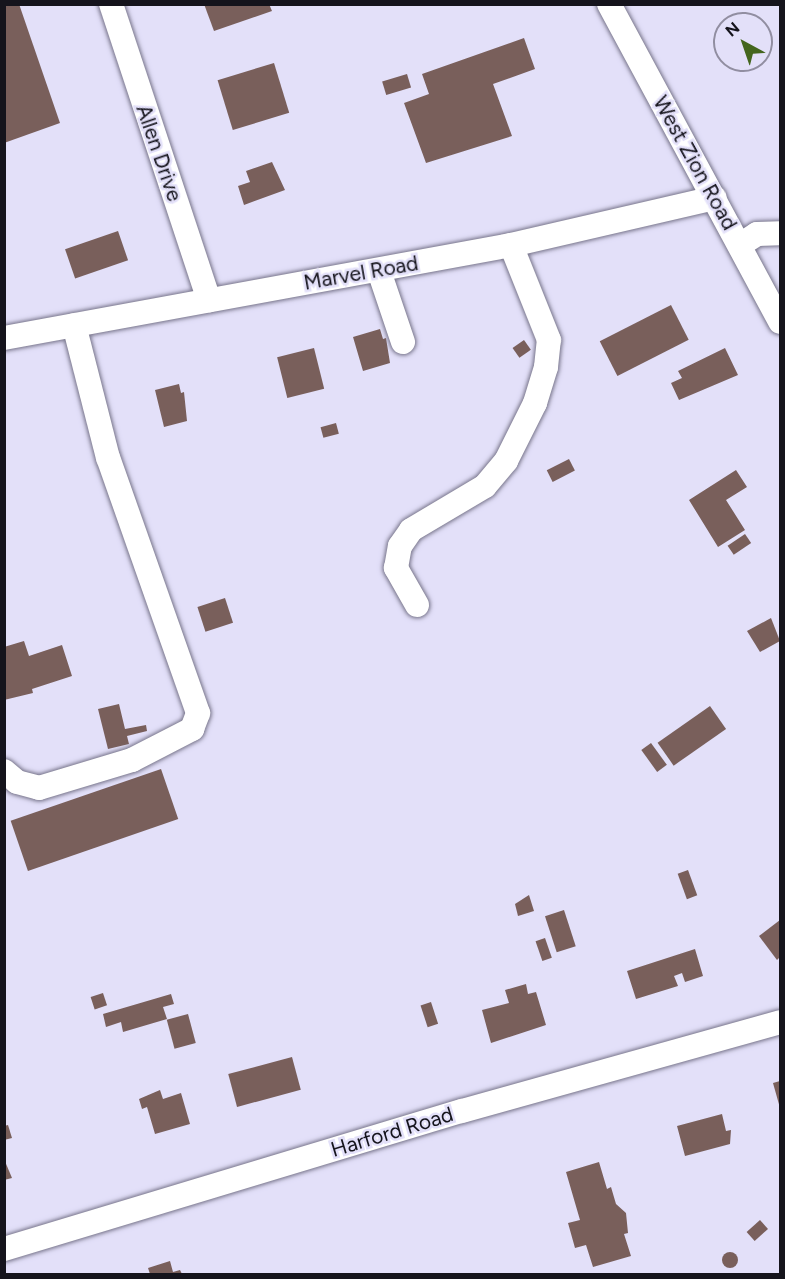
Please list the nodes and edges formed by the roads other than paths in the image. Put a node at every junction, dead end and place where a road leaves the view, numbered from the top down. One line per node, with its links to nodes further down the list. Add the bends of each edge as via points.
1 (111, 4): 8 (street, Allen Drive)
2 (609, 4): 3 (street, West Zion Road)
3 (715, 198): 5 (street, Marvel Road); 6 (street, West Zion Road)
4 (780, 233): 6 (street, via 757,234)
5 (511, 245): 7 (street, Marvel Road); 13 (street, via 549,340 546,367 531,412 506,461 485,486 418,525 400,546 396,568)
6 (740, 245): 9 (street, West Zion Road)
7 (379, 271): 8 (street, Marvel Road); 12 (street)
8 (209, 300): 10 (street, Marvel Road)
9 (780, 322)
10 (74, 325): 11 (street, Marvel Road); 14 (street, via 108,458 198,713 192,729 132,760 39,789 17,782)
11 (4, 338)
12 (403, 342)
13 (417, 605)
14 (4, 771)
15 (780, 1022): 16 (street, Harford Road, via 462,1111)
16 (4, 1249)

